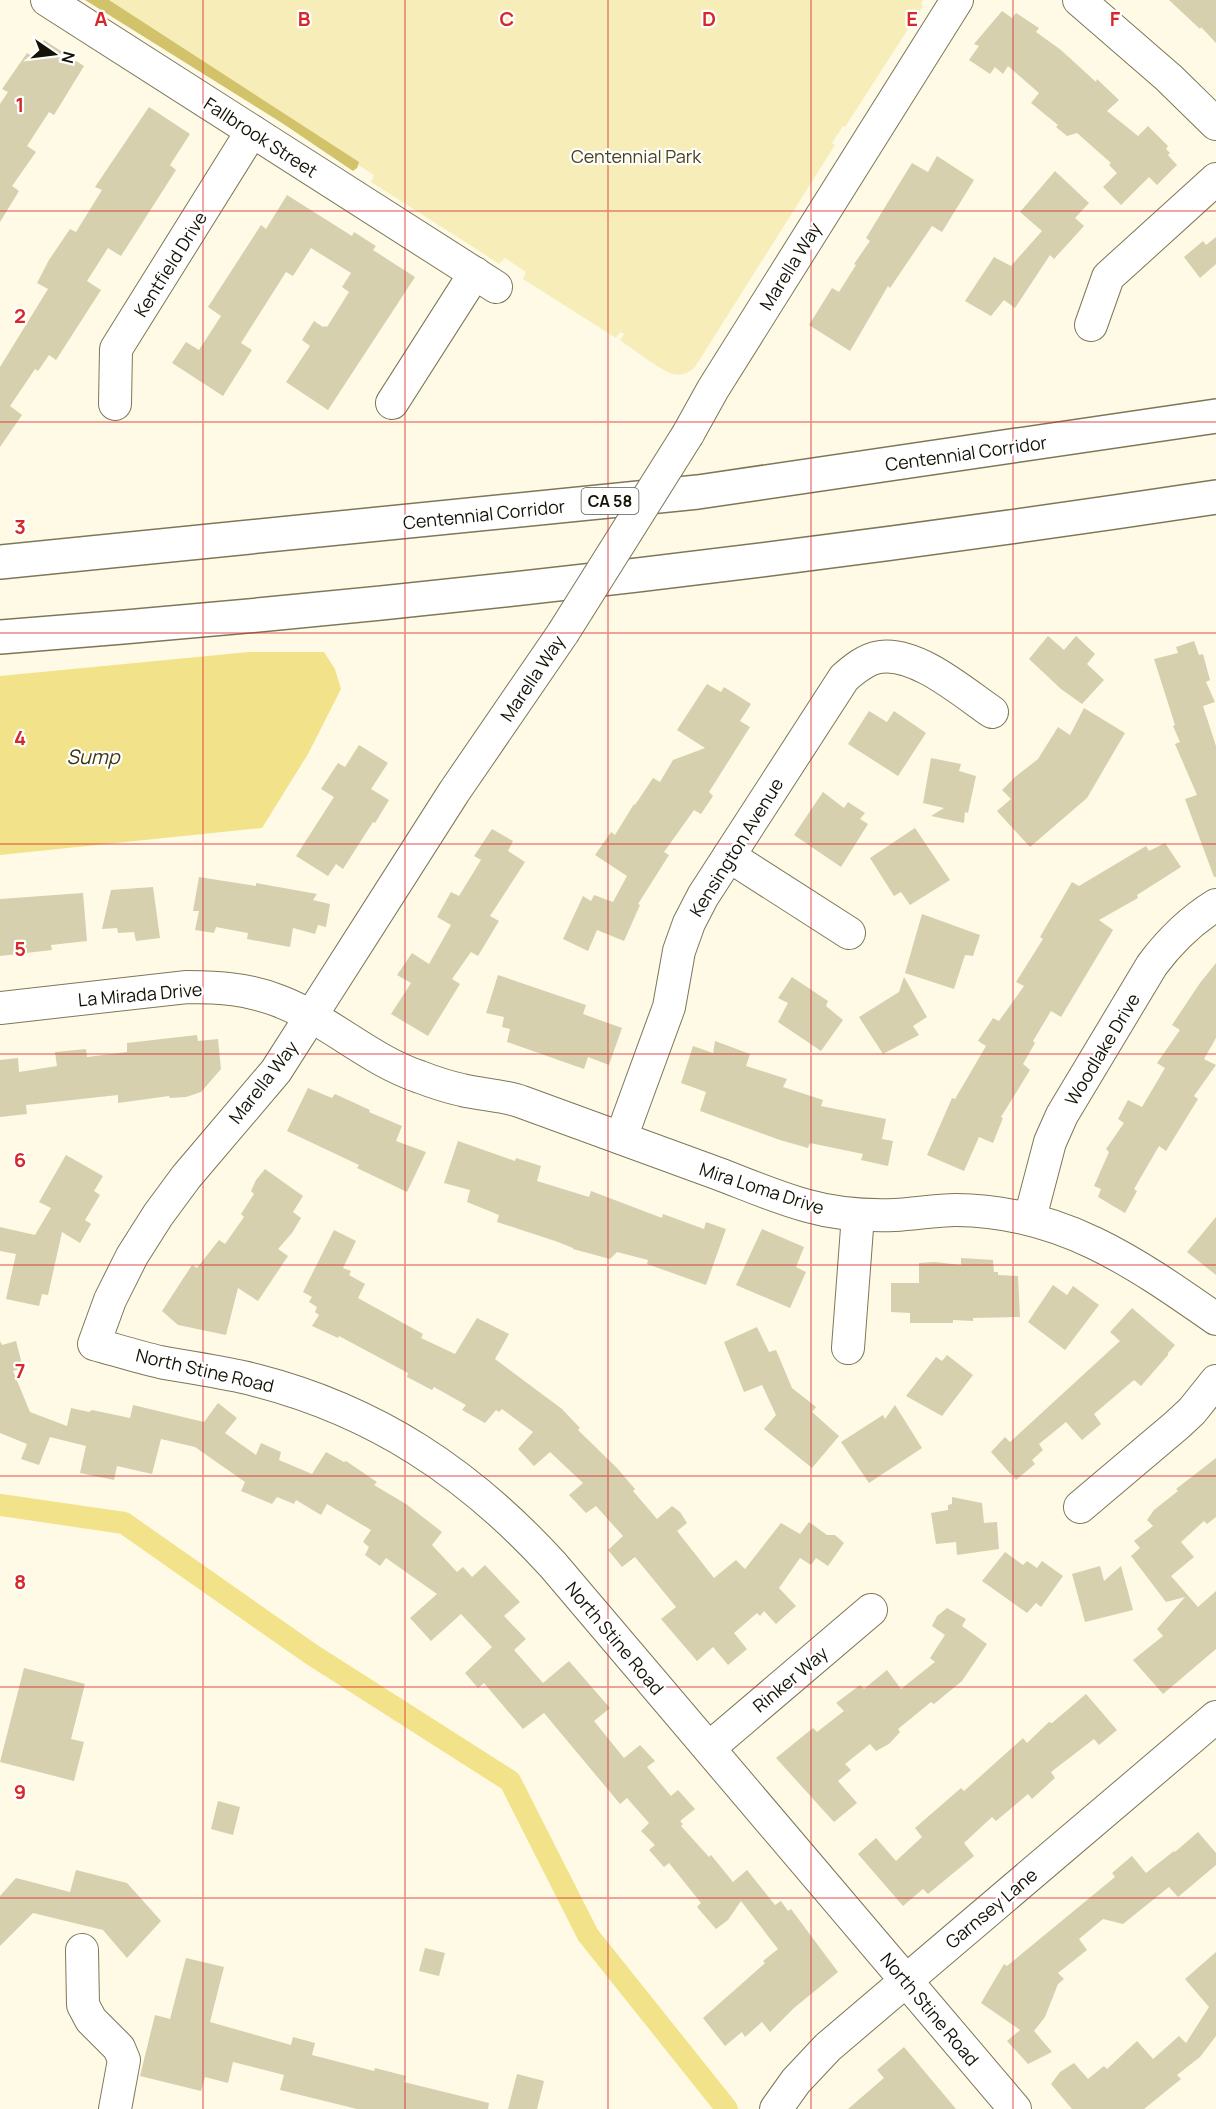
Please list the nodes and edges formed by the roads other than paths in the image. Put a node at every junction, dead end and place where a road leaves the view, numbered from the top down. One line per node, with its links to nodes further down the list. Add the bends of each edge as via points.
1 (47, 0): 5 (street, Fallbrook Street)
2 (957, 0): 19 (street, Marella Way, bridge, via 563,633 454,792)
3 (1079, 0): 4 (street)
4 (1216, 124)
5 (252, 131): 8 (street, Fallbrook Street, via 485,280); 9 (street, Kentfield Drive, via 116,349)
6 (1216, 179): 7 (street, via 1108,277)
7 (1091, 325)
8 (392, 403)
9 (116, 404)
10 (1216, 416): 12 (highway, Centennial Corridor / CA 58, via 698,492)
11 (1216, 497): 13 (highway, via 639,576)
12 (0, 562)
13 (0, 637)
14 (992, 712): 15 (street, Kensington Avenue, via 914,662 880,656 864,662 844,678)
15 (729, 856): 17 (street); 20 (street, Kensington Avenue, via 689,923 679,951 669,1007)
16 (1216, 905): 22 (street, Woodlake Drive, via 1183,930 1152,965 1062,1115 1050,1142)
17 (849, 933)
18 (0, 1008): 19 (street, La Mirada Drive, via 218,987 281,1001)
19 (310, 1017): 20 (street, Mira Loma Drive, via 381,1060 418,1077 517,1100); 24 (street, Marella Way, via 276,1071 158,1215 110,1300)
20 (621, 1138): 21 (street, Mira Loma Drive, via 807,1206)
21 (858, 1215): 22 (street, Mira Loma Drive, via 953,1210); 25 (street)
22 (1030, 1218): 23 (street, Mira Loma Drive, via 1099,1245)
23 (1216, 1319)
24 (94, 1344): 30 (street, North Stine Road, via 301,1394 392,1433 435,1459 520,1528)
25 (848, 1348)
26 (1216, 1381): 27 (street, via 1177,1425)
27 (1080, 1507)
28 (871, 1610): 30 (street, Rinker Way)
29 (1216, 1717): 32 (street, Garnsey Lane)
30 (709, 1748): 32 (street, North Stine Road)
31 (82, 1950): 33 (street, via 83,2004 92,2020 119,2048 124,2060)
32 (906, 1980): 34 (street, Garnsey Lane, via 828,2047); 35 (street, North Stine Road)
33 (115, 2109)
34 (776, 2109)
35 (1015, 2109)

